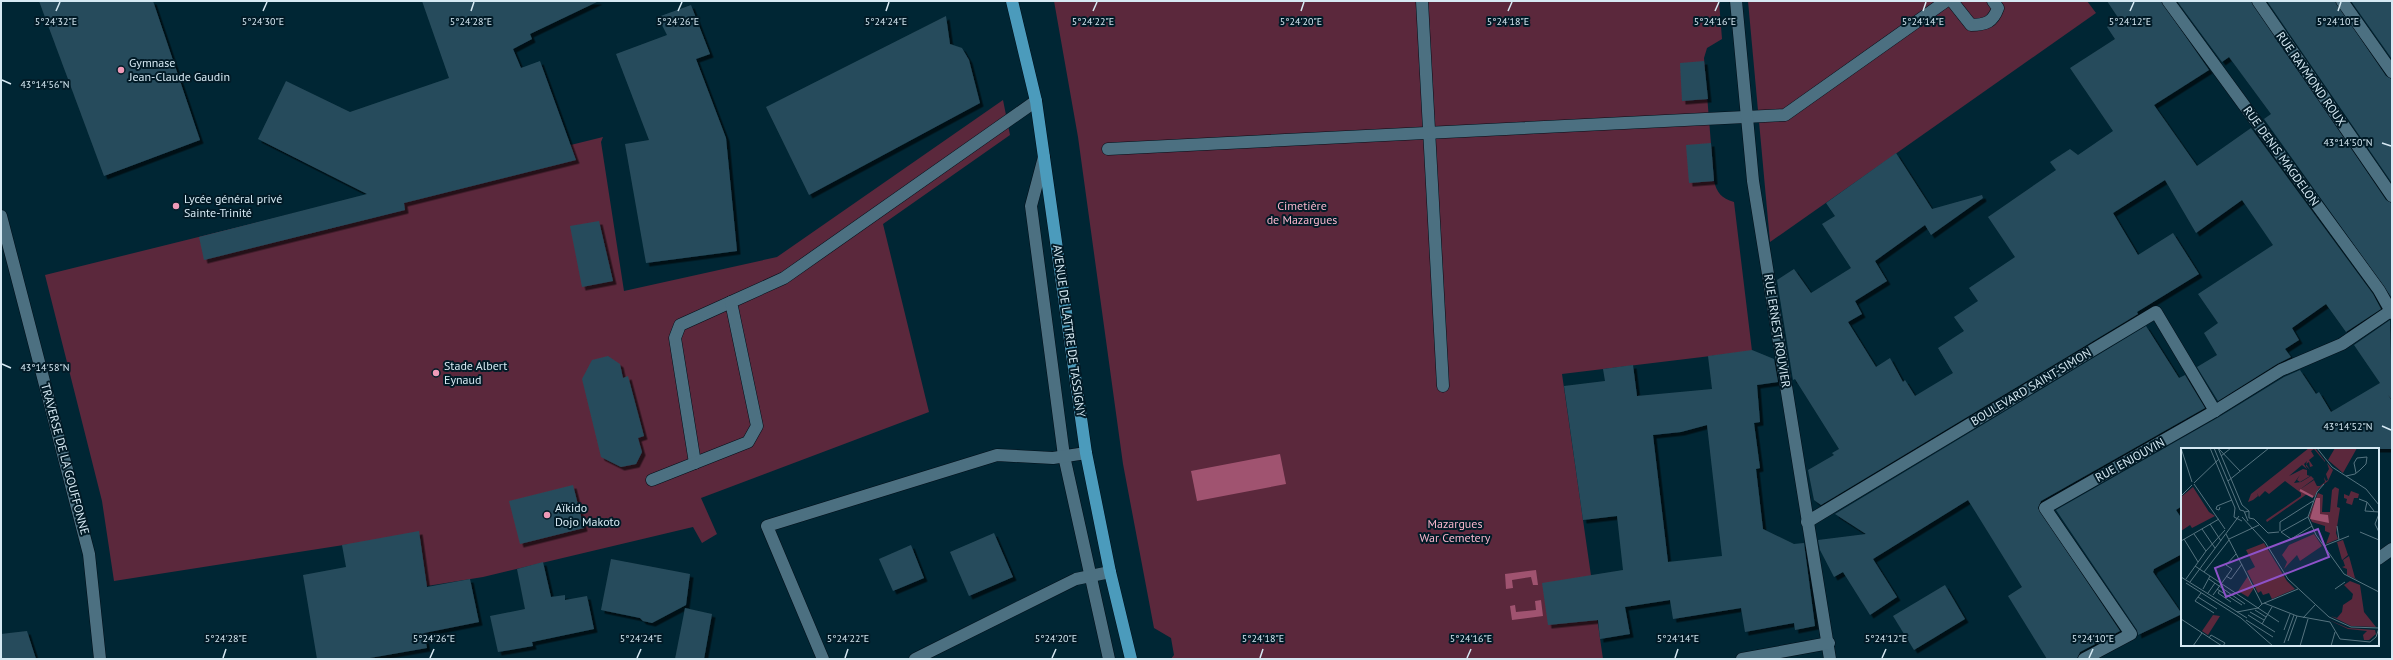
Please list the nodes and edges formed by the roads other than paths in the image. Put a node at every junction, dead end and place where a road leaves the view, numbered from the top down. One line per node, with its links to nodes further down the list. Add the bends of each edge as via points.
1 (1012, 1): 11 (main road, AVENUE DE LATTRE DE TASSIGNY)
2 (1422, 1): 13 (street)
3 (1736, 1): 12 (street, RUE ERNEST ROUVIER)
4 (1946, 1): 12 (street, via 1784,115)
5 (1952, 1): 6 (street, via 1971,26 1984,25 1994,19 1998,8)
6 (1993, 1)
7 (2168, 1): 20 (street, RUE DENIS MAGDELON)
8 (2258, 1): 16 (street, RUE RAYMOND ROUX)
9 (2342, 1): 10 (street)
10 (2392, 72)
11 (1036, 101): 15 (main road, AVENUE DE LATTRE DE TASSIGNY); 19 (street, via 784,278)
12 (1747, 118): 13 (street); 27 (street, RUE ERNEST ROUVIER, via 1753,181)
13 (1430, 133): 14 (street); 21 (street)
14 (1108, 150)
15 (1044, 156): 23 (main road, AVENUE DE LATTRE DE TASSIGNY); 24 (street, via 1031,206)
16 (2392, 196)
17 (1, 216): 18 (street, TRAVERSE DE LA GOUFFONNE)
18 (6, 254): 33 (street, TRAVERSE DE LA GOUFFONNE, via 89,554)
19 (731, 302): 25 (street, via 680,325 675,338); 25 (street, via 757,426 748,442)
20 (2392, 311): 22 (street, RUE ENJOUVIN, via 2342,344 2281,370)
21 (1443, 386)
22 (2215, 411): 27 (street, BOULEVARD SAINT-SIMON, via 2156,312); 40 (street, RUE ENJOUVIN, via 2045,508 2131,634)
23 (1086, 453): 24 (street); 30 (main road, AVENUE DE LATTRE DE TASSIGNY)
24 (1064, 456): 31 (street); 34 (street, via 1053,458 997,455 767,526)
25 (694, 463): 26 (street)
26 (652, 480)
27 (1807, 522): 32 (street, RUE ERNEST ROUVIER)
28 (2392, 549): 29 (street)
29 (2379, 559)
30 (1110, 572): 31 (street); 37 (main road, AVENUE DE LATTRE DE TASSIGNY)
31 (1090, 576): 35 (street, via 1076,579); 36 (street)
32 (1829, 643): 38 (street); 39 (street, RUE ERNEST ROUVIER)
33 (100, 659)
34 (823, 659)
35 (915, 659)
36 (1109, 659)
37 (1131, 659)
38 (1742, 659)
39 (1830, 659)
40 (2084, 659)

